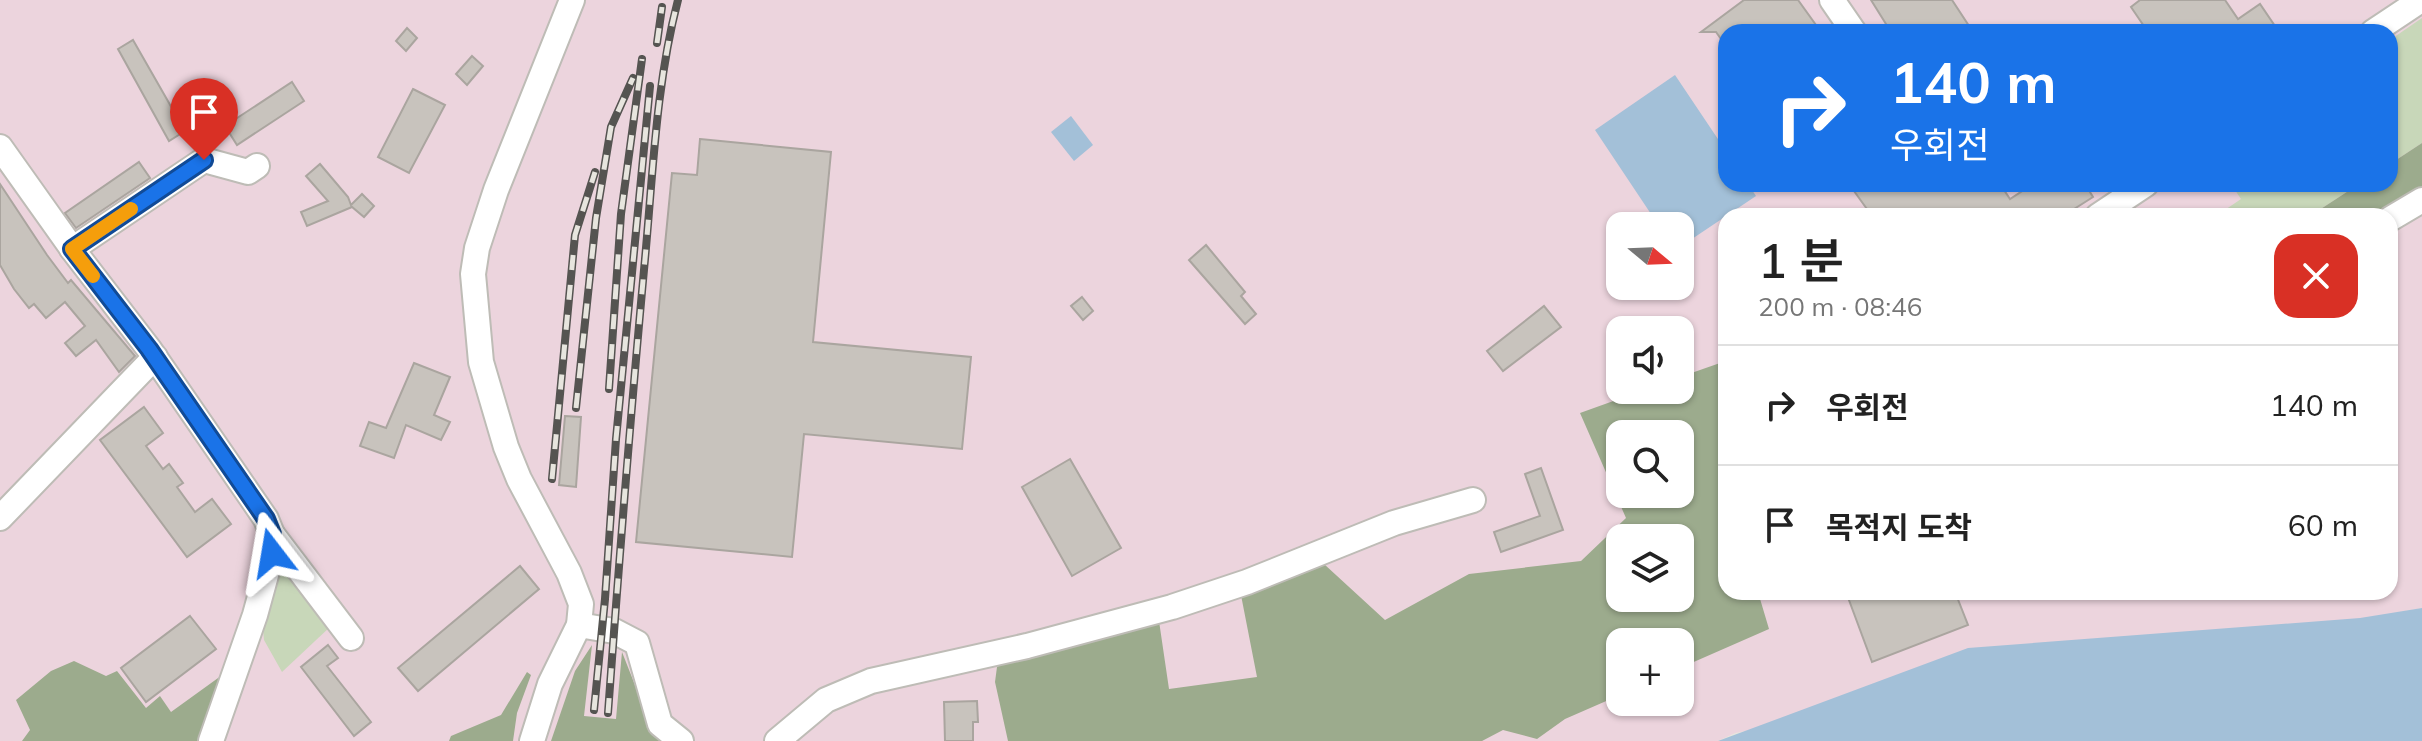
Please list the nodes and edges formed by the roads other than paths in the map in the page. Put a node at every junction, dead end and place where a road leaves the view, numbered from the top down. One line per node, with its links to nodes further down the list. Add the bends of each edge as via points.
1 (572, 0): 17 (street, via 496,190 473,274 481,362 506,447 578,592)
2 (1832, 0): 4 (street)
3 (2421, 0): 5 (street)
4 (1848, 24)
5 (2385, 24)
6 (0, 147): 12 (street)
7 (257, 166): 12 (street, via 248,172 204,160)
8 (2134, 192): 10 (street)
9 (2422, 200): 11 (street)
10 (2110, 208)
11 (2398, 214)
12 (72, 249): 13 (street)
13 (155, 357): 15 (street); 16 (street)
14 (1473, 500): 22 (street, via 1394,523 1172,607 871,681 826,700)
15 (0, 518)
16 (272, 534): 18 (street); 19 (street, via 255,615)
17 (579, 625): 20 (street, via 550,684); 21 (street, via 614,631 637,643 660,724)
18 (351, 638)
19 (211, 741)
20 (532, 741)
21 (681, 741)
22 (777, 741)

